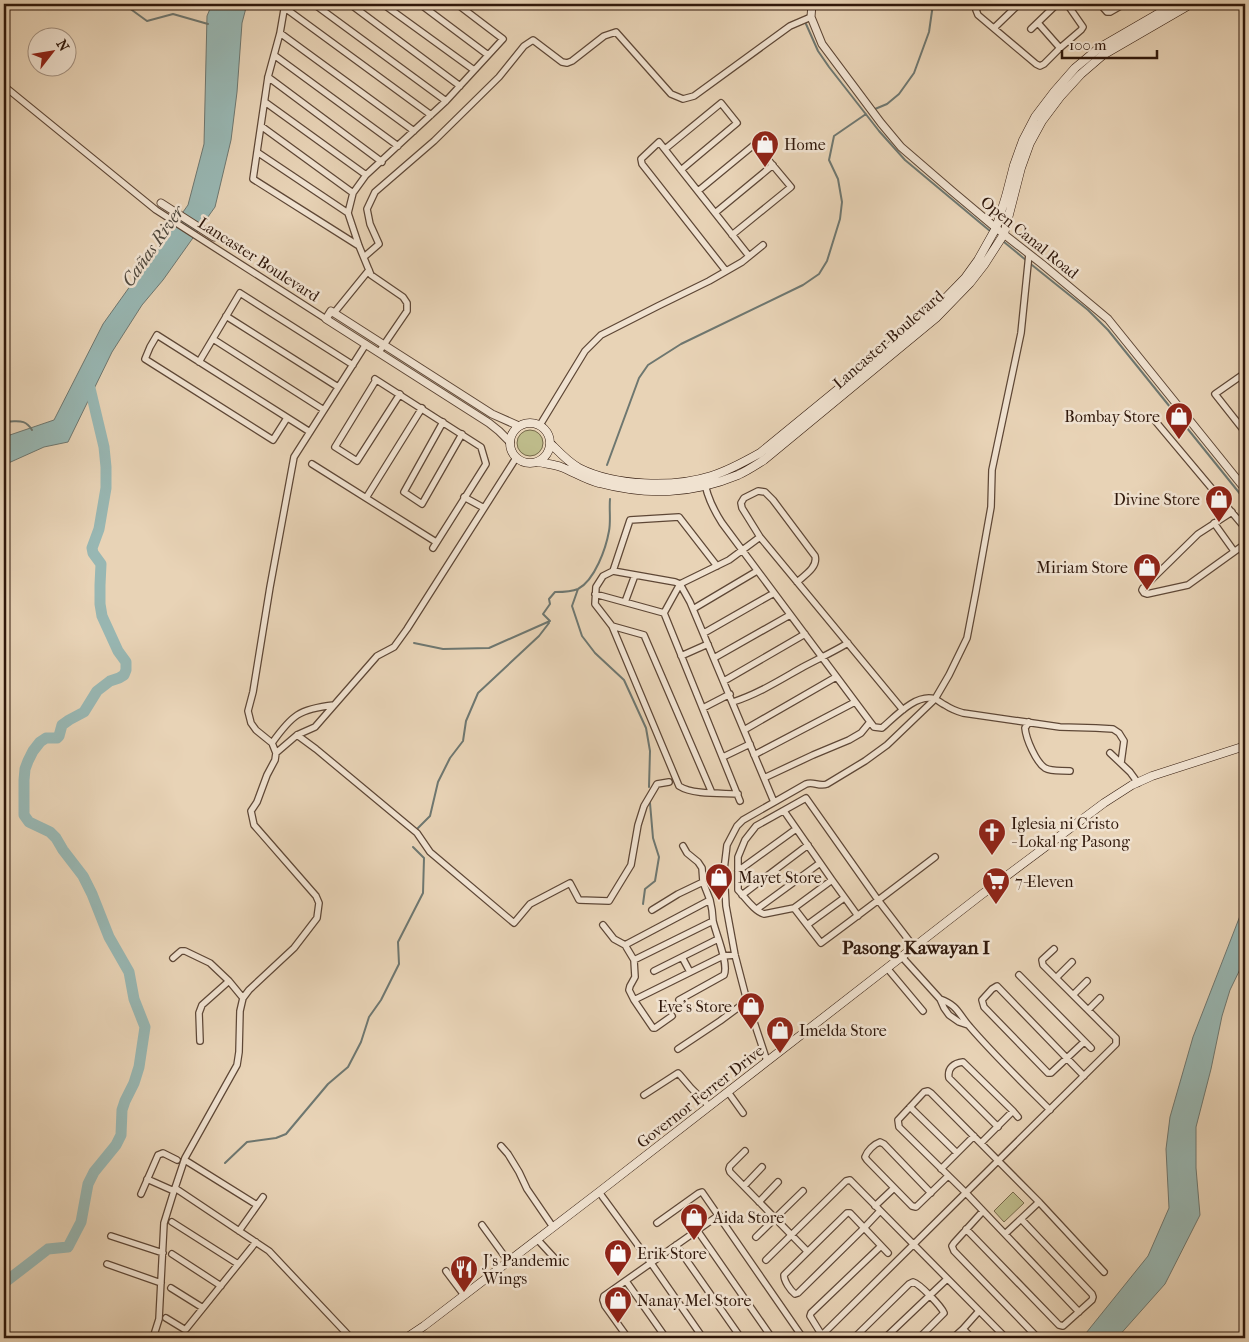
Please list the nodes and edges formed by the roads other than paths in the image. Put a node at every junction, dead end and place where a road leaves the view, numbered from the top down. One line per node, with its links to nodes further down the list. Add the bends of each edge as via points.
1 (314, 4): 28 (street)
2 (350, 4): 27 (street)
3 (383, 4): 24 (street)
4 (420, 4): 23 (street)
5 (457, 4): 23 (street, via 503,39)
6 (812, 4): 16 (street, Open Canal Road)
7 (981, 4): 18 (street, via 976,10 978,15)
8 (1019, 4): 18 (street)
9 (1057, 4): 17 (street)
10 (1067, 4): 21 (street, via 1083,27)
11 (1100, 4): 12 (street, via 1107,12)
12 (1124, 4)
13 (1175, 4): 45 (main road, Lancaster Boulevard, via 1099,48 1054,92 1023,140)
14 (1191, 4): 46 (main road, Lancaster Boulevard, via 1103,55 1060,97 1030,143)
15 (285, 6): 20 (street); 30 (street)
16 (811, 17): 45 (street, Open Canal Road, via 822,44 901,147); 53 (street, via 790,26 694,96 683,99 671,94 616,32 604,36 567,63 533,40 434,141 375,192 367,209 379,244)
17 (1038, 23): 19 (street); 21 (street)
18 (994, 28): 21 (street, via 1040,66)
19 (1031, 29)
20 (280, 33): 22 (street); 32 (street)
21 (1060, 48)
22 (274, 55): 25 (street); 33 (street)
23 (488, 55): 24 (street)
24 (474, 70): 27 (street)
25 (268, 77): 29 (street); 36 (street)
26 (4, 86): 42 (street, Lancaster Boulevard)
27 (460, 86): 28 (street)
28 (446, 101): 30 (street)
29 (265, 102): 31 (street); 39 (street)
30 (431, 115): 32 (street)
31 (261, 126): 35 (street); 41 (street)
32 (414, 131): 33 (street)
33 (398, 146): 36 (street)
34 (665, 149): 38 (street); 38 (street, via 721,103 738,123); 55 (street, via 660,142 641,159 642,164)
35 (257, 152): 43 (street); 50 (street, via 253,179)
36 (382, 162): 39 (street)
37 (773, 165): 40 (street, via 755,144); 44 (street); 47 (street, via 791,187)
38 (681, 170): 40 (street)
39 (366, 176): 41 (street)
40 (698, 191): 44 (street)
41 (353, 193): 43 (street)
42 (159, 207): 48 (street, Lancaster Boulevard)
43 (348, 213): 50 (street)
44 (715, 213): 47 (street)
45 (996, 228): 46 (street, Open Canal Road); 83 (main road, Lancaster Boulevard, via 965,278 931,313 760,453)
46 (1004, 234): 51 (street, Open Canal Road); 83 (main road, Lancaster Boulevard, via 970,283 936,318 764,460 713,484)
47 (732, 235): 52 (street)
48 (212, 241): 58 (street, Lancaster Boulevard)
49 (764, 245): 52 (street)
50 (359, 246): 53 (street)
51 (1029, 254): 84 (street, Open Canal Road, via 1108,319); 118 (street, via 1021,333 992,470 991,507 976,591 966,638)
52 (749, 256): 55 (street)
53 (364, 257): 54 (street)
54 (369, 270): 56 (street); 61 (street, via 371,275 404,297 407,303 407,311)
55 (726, 271): 74 (street, via 601,335 585,351)
56 (333, 312): 58 (street); 61 (street, Lancaster Boulevard)
57 (226, 316): 59 (street); 64 (street, via 240,293); 66 (street)
58 (326, 319): 60 (street, Lancaster Boulevard)
59 (213, 339): 63 (street); 69 (street)
60 (366, 344): 62 (street, Lancaster Boulevard); 64 (street)
61 (384, 344): 62 (street); 73 (street, Lancaster Boulevard, via 492,414)
62 (379, 352): 78 (street, Lancaster Boulevard, via 489,423)
63 (199, 362): 71 (street); 71 (street, via 157,335 145,359 273,440)
64 (353, 365): 66 (street)
65 (1245, 373): 76 (street, via 1215,394)
66 (338, 387): 69 (street)
67 (400, 394): 67 (street, via 376,380 334,446 358,461); 68 (street)
68 (422, 408): 72 (street); 86 (street)
69 (324, 410): 75 (street)
70 (1151, 416): 88 (street)
71 (288, 418): 75 (street)
72 (443, 422): 77 (street); 77 (street, via 404,492 422,504)
73 (519, 426): 74 (main road, via 530,423); 78 (main road)
74 (540, 426): 79 (main road, via 547,432)
75 (310, 432): 128 (street, via 294,457 248,711 256,730)
76 (1245, 432)
77 (462, 434): 85 (street, via 482,447 486,464)
78 (510, 442): 80 (main road)
79 (550, 443): 81 (main road, via 547,454); 83 (main road, Lancaster Boulevard, via 579,468 600,476 635,483)
80 (516, 458): 81 (main road, via 527,463); 87 (street)
81 (538, 462): 83 (main road, Lancaster Boulevard, via 560,467 598,483 634,491 686,490)
82 (312, 464): 86 (street)
83 (704, 482): 93 (street, via 710,503)
84 (1245, 489)
85 (464, 497): 86 (street, via 434,545); 87 (street)
86 (366, 498)
87 (484, 508): 121 (street, via 394,647 377,656)
88 (1232, 512): 89 (street); 90 (street)
89 (1214, 523): 94 (street); 94 (street, via 1198,534 1143,588 1144,593 1188,585)
90 (1245, 528)
91 (760, 537): 93 (street); 99 (street); 99 (street, via 741,503 758,491 765,492 773,500 815,556 814,566)
92 (1245, 544): 94 (street)
93 (742, 551): 95 (street); 97 (street)
94 (1234, 551)
95 (717, 566): 96 (street, via 679,517 630,520); 100 (street)
96 (613, 571): 98 (street); 102 (street, via 602,576)
97 (757, 571): 101 (street); 104 (street)
98 (635, 575): 100 (street); 103 (street)
99 (798, 582): 110 (street)
100 (680, 584): 104 (street); 105 (street)
101 (774, 593): 106 (street); 108 (street)
102 (595, 594): 103 (street); 107 (street, via 594,604)
103 (625, 602): 105 (street)
104 (693, 609): 108 (street)
105 (664, 613): 112 (street)
106 (790, 615): 109 (street); 114 (street)
107 (612, 626): 140 (street, via 644,635); 140 (street, via 679,786 685,790)
108 (704, 634): 111 (street)
109 (804, 634): 113 (street); 116 (street)
110 (848, 642): 113 (street); 123 (street)
111 (708, 644): 112 (street); 114 (street)
112 (682, 656): 122 (street)
113 (821, 657): 115 (street); 119 (street)
114 (714, 658): 116 (street)
115 (836, 677): 120 (street); 126 (street)
116 (724, 681): 117 (street)
117 (730, 694): 119 (street); 122 (street)
118 (935, 699): 123 (street, via 918,699); 125 (street, via 963,713); 143 (street, via 887,745 865,761 827,784 806,784)
119 (733, 702): 126 (street)
120 (855, 702): 124 (street); 133 (street)
121 (334, 705): 127 (street, via 315,727); 128 (street, via 297,714)
122 (703, 708): 134 (street)
123 (904, 710): 124 (street, via 882,728 874,727)
124 (870, 722): 137 (street, via 850,740)
125 (1029, 722): 135 (street, via 1113,729 1124,741); 136 (street, via 1025,728 1026,735 1041,764 1051,770)
126 (744, 730): 129 (street)
127 (298, 735): 131 (street); 138 (street, via 417,833 430,852 514,923 530,904 570,883 579,900 609,901 631,865 644,806 657,784)
128 (272, 743): 131 (street)
129 (750, 744): 133 (street); 134 (street)
130 (1245, 746): 139 (main road, Governor Ferrer Drive, via 1165,771)
131 (276, 753): 183 (street, via 251,811 254,825 316,896 319,903 317,918 294,948)
132 (1110, 753): 135 (street)
133 (754, 755): 137 (street)
134 (723, 757): 141 (street)
135 (1122, 763): 139 (street)
136 (1070, 771)
137 (764, 778): 143 (street)
138 (669, 782)
139 (1138, 783): 166 (main road, Governor Ferrer Drive, via 1063,833)
140 (712, 793): 141 (street)
141 (738, 794): 142 (street)
142 (740, 801)
143 (774, 802): 168 (street, via 736,826 727,845 724,870 726,906)
144 (784, 811): 145 (street); 150 (street, via 756,826 745,840 738,857); 156 (street, via 806,798)
145 (796, 828): 146 (street); 150 (street)
146 (808, 845): 149 (street); 153 (street)
147 (683, 846): 152 (street, via 702,868)
148 (935, 857): 156 (street)
149 (820, 862): 151 (street); 158 (street)
150 (738, 871): 153 (street, via 738,890)
151 (832, 880): 154 (street); 157 (street)
152 (703, 882): 155 (street); 159 (street)
153 (742, 895): 158 (street)
154 (844, 898): 160 (street); 163 (street)
155 (710, 900): 161 (street); 165 (street)
156 (878, 900): 160 (street); 166 (street)
157 (794, 908): 158 (street, via 764,914); 163 (street)
158 (756, 909)
159 (652, 910)
160 (858, 916): 163 (street, via 821,943)
161 (712, 920): 164 (street); 173 (street)
162 (603, 925): 165 (street, via 614,939)
163 (807, 925)
164 (718, 939): 169 (street); 170 (street)
165 (625, 945): 173 (street)
166 (914, 947): 171 (main road, Governor Ferrer Drive)
167 (1054, 949): 179 (street, via 1042,963)
168 (735, 955): 170 (street); 187 (street)
169 (682, 956): 176 (street); 177 (street)
170 (723, 956): 177 (street); 186 (street, via 724,976)
171 (902, 957): 175 (main road, Governor Ferrer Drive); 202 (street, via 940,998 949,1015 968,1026)
172 (173, 958): 180 (street, via 180,951 185,951 210,963)
173 (634, 960): 185 (street, via 635,977 630,990)
174 (1072, 962): 179 (street)
175 (887, 968): 189 (street); 196 (main road, Governor Ferrer Drive)
176 (654, 971)
177 (690, 972): 185 (street)
178 (1018, 975): 192 (street)
179 (1056, 978): 182 (street)
180 (229, 981): 183 (street); 191 (street, via 202,1005)
181 (1087, 981): 182 (street)
182 (1073, 995): 188 (street)
183 (243, 998): 222 (street, via 237,1065 184,1158)
184 (1100, 998): 188 (street)
185 (634, 1000): 190 (street, via 654,1028)
186 (679, 1000)
187 (747, 1001): 194 (street); 196 (street)
188 (1088, 1010): 197 (street, via 1117,1041)
189 (923, 1011)
190 (672, 1016)
191 (200, 1041)
192 (1084, 1042): 193 (street); 195 (street)
193 (1091, 1048)
194 (678, 1049)
195 (1068, 1058): 195 (street, via 1048,1073 984,1007 982,1000 997,986); 197 (street)
196 (767, 1061): 198 (main road, Governor Ferrer Drive)
197 (1084, 1076): 202 (street)
198 (728, 1092): 200 (main road, Governor Ferrer Drive); 204 (street)
199 (644, 1095): 200 (street, via 678,1073)
200 (709, 1106): 224 (main road, Governor Ferrer Drive)
201 (910, 1107): 207 (street, via 928,1091); 211 (street); 216 (street, via 898,1120 899,1127)
202 (1050, 1110): 213 (street)
203 (1013, 1112): 205 (street); 206 (street); 206 (street, via 963,1062 950,1068 949,1078)
204 (743, 1113)
205 (1018, 1117)
206 (998, 1127): 208 (street)
207 (974, 1136): 208 (street); 211 (street)
208 (981, 1143): 213 (street)
209 (501, 1146): 241 (street)
210 (745, 1151): 220 (street, via 729,1169)
211 (957, 1153): 216 (street)
212 (177, 1160): 218 (street, via 160,1153)
213 (998, 1160): 226 (street); 230 (street)
214 (188, 1162): 231 (street)
215 (762, 1167): 220 (street)
216 (941, 1169): 217 (street)
217 (948, 1176): 225 (street); 226 (street)
218 (147, 1179): 222 (street); 227 (street)
219 (778, 1182): 229 (street)
220 (744, 1186): 229 (street)
221 (894, 1188): 225 (street, via 916,1207); 225 (street, via 865,1156 877,1143 884,1144); 232 (street)
222 (174, 1190): 245 (street); 256 (street, via 164,1223)
223 (803, 1191): 236 (street)
224 (598, 1192): 241 (main road, Governor Ferrer Drive); 262 (street)
225 (931, 1192)
226 (966, 1193): 234 (street); 253 (street)
227 (140, 1194)
228 (263, 1197): 231 (street)
229 (759, 1202): 236 (street)
230 (1039, 1202): 237 (street); 266 (street)
231 (257, 1205): 245 (street)
232 (875, 1206): 233 (street); 247 (street, via 850,1180 846,1181)
233 (880, 1211): 242 (street); 253 (street)
234 (983, 1211): 244 (street); 246 (street)
235 (718, 1215): 239 (street, via 702,1192); 243 (street); 288 (street)
236 (775, 1218): 247 (street); 249 (street)
237 (1021, 1219): 246 (street); 276 (street, via 1092,1294 1092,1300)
238 (172, 1222): 264 (street)
239 (657, 1223)
240 (482, 1225): 260 (street)
241 (553, 1227): 250 (main road, Governor Ferrer Drive)
242 (864, 1228): 254 (street); 255 (street, via 847,1213); 255 (street, via 795,1294 784,1275)
243 (697, 1230): 252 (street); 287 (street)
244 (966, 1230): 276 (street, via 1059,1326); 295 (street, via 952,1246 954,1251)
245 (239, 1231): 251 (street)
246 (1006, 1234): 276 (street)
247 (792, 1235): 255 (street); 259 (street)
248 (111, 1236): 256 (street)
249 (756, 1237)
250 (537, 1239): 260 (main road, Governor Ferrer Drive); 261 (street)
251 (256, 1242): 264 (street); 281 (street)
252 (676, 1245): 262 (street); 286 (street)
253 (914, 1245): 267 (street); 279 (street)
254 (881, 1246): 257 (street); 279 (street, via 811,1313)
255 (807, 1251)
256 (163, 1253): 269 (street)
257 (888, 1253)
258 (172, 1254): 270 (street)
259 (766, 1260)
260 (508, 1261): 272 (main road, Governor Ferrer Drive)
261 (559, 1263)
262 (651, 1263): 268 (street); 285 (street)
263 (107, 1264): 269 (street)
264 (238, 1264): 270 (street)
265 (446, 1271): 272 (street)
266 (1104, 1272)
267 (947, 1279): 273 (street); 275 (street)
268 (626, 1281): 283 (street, via 603,1300); 284 (street)
269 (161, 1283): 280 (street, via 159,1319)
270 (221, 1286): 274 (street)
271 (170, 1288): 274 (street)
272 (464, 1295): 282 (main road, Governor Ferrer Drive)
273 (930, 1296): 289 (street, via 916,1282 909,1284); 290 (street); 291 (street, via 944,1314)
274 (203, 1308): 277 (street, via 184,1329)
275 (978, 1311): 278 (street); 294 (street)
276 (1079, 1312)
277 (166, 1318)
278 (963, 1329): 292 (street); 293 (street)
279 (823, 1337)
280 (153, 1338)
281 (351, 1338)
282 (406, 1338)
283 (628, 1338)
284 (666, 1338)
285 (704, 1338)
286 (740, 1338)
287 (772, 1338)
288 (803, 1338)
289 (854, 1338)
290 (885, 1338)
291 (919, 1338)
292 (954, 1338)
293 (972, 1338)
294 (1006, 1338)
295 (1038, 1338)

